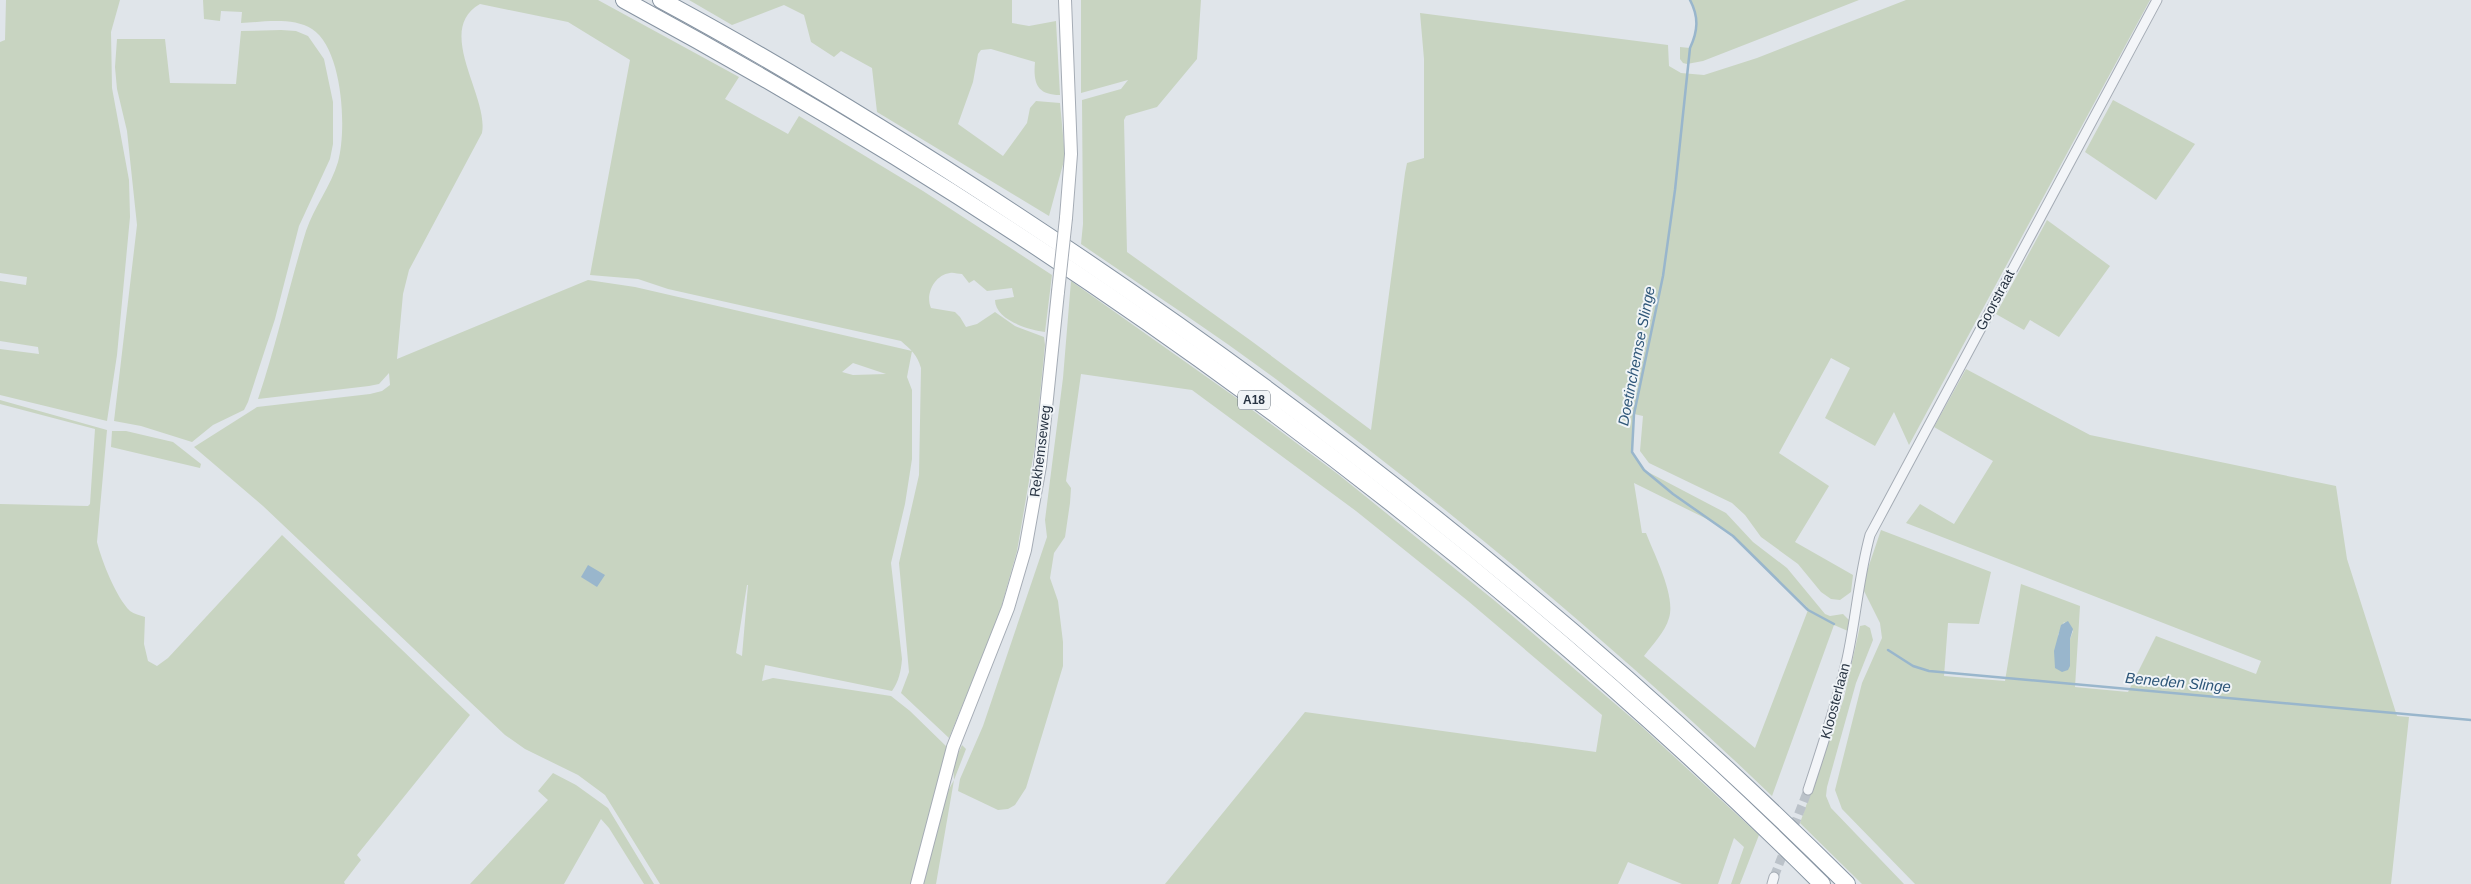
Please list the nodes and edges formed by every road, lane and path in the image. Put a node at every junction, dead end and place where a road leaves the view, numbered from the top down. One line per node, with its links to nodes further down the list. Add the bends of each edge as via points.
1 (624, 0): 8 (highway, A18, via 810,105 929,178 1083,279 1272,413 1503,594 1636,709)
2 (661, 0): 9 (highway, A18, via 829,96 941,165 1115,280 1284,401 1409,496 1647,695 1780,817)
3 (1065, 0): 7 (street, Rekhemseweg, bridge, via 1071,154 1040,466 1025,550 1008,608 953,747)
4 (2157, 0): 5 (street, Goorstraat, via 1874,527 1863,560)
5 (1857, 609): 6 (street, Kloosterlaan, via 1837,699)
6 (1808, 790)
7 (917, 884)
8 (1822, 884)
9 (1847, 884)

